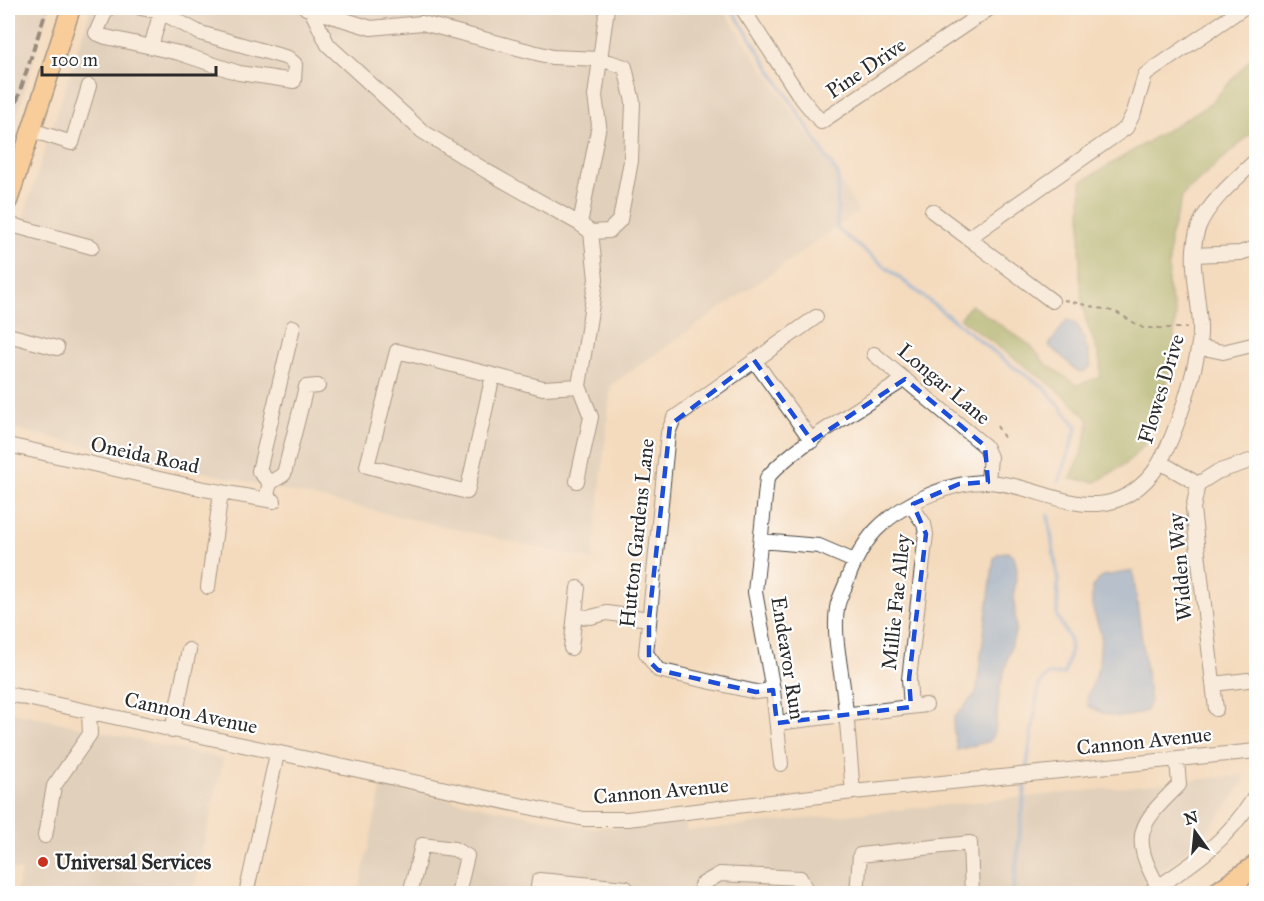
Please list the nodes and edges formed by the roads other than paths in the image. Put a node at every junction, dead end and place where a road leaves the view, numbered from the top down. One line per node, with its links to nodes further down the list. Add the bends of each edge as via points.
1 (71, 8): 13 (main road)
2 (107, 8): 10 (street, via 96,33)
3 (141, 8): 9 (street)
4 (608, 8): 11 (street)
5 (742, 8): 6 (street, Pine Drive, via 821,123)
6 (990, 8)
7 (1242, 8): 19 (street, via 1145,75 1126,128)
8 (308, 9): 11 (street, via 371,28 422,23 552,57); 18 (street, via 328,45 422,131)
9 (161, 10): 10 (street); 10 (street, via 200,33 288,57 296,64 294,81 239,73)
10 (151, 47)
11 (600, 58): 18 (street, via 595,96 598,125); 18 (street, via 625,67 633,102 631,161 620,220 609,231)
12 (89, 86): 13 (street, via 72,142)
13 (31, 130): 15 (main road)
14 (1257, 160): 22 (street, Flowes Drive, via 1208,209 1199,226)
15 (8, 201)
16 (932, 211): 19 (street)
17 (8, 224): 20 (street)
18 (586, 228): 35 (street, via 596,279)
19 (970, 237): 23 (street)
20 (92, 247)
21 (1257, 248): 22 (street, via 1240,253)
22 (1194, 255): 28 (street, Flowes Drive)
23 (1057, 300)
24 (816, 317): 31 (street, Hutton Gardens Lane)
25 (293, 327): 42 (street, via 260,471)
26 (8, 335): 29 (street)
27 (1257, 344): 28 (street, via 1223,352)
28 (1199, 347): 39 (street, Flowes Drive, via 1177,422)
29 (57, 348)
30 (874, 354): 33 (street, Longar Lane)
31 (754, 360): 36 (street); 51 (street, Hutton Gardens Lane, via 670,424)
32 (493, 375): 32 (street, via 467,492 367,466 397,351); 35 (street, via 543,388)
33 (905, 379): 36 (street, Endeavor Run); 41 (street, Longar Lane, via 985,446 990,457)
34 (318, 386): 42 (street, via 306,387 284,474)
35 (579, 386): 40 (street, via 591,417)
36 (812, 441): 46 (street, Endeavor Run, via 767,478)
37 (8, 445): 44 (street, Oneida Road)
38 (1257, 459): 43 (street, Widden Way, via 1217,472)
39 (1160, 462): 41 (street, Flowes Drive, via 1124,495 1091,505 1071,504); 43 (street)
40 (577, 481)
41 (988, 482): 45 (street, Flowes Drive, via 959,484)
42 (270, 483): 44 (street, Oneida Road, via 270,500)
43 (1198, 484): 55 (street, Widden Way, via 1193,509)
44 (221, 492): 48 (street)
45 (911, 505): 47 (street, Flowes Drive, via 876,530); 59 (street, Millie Fae Alley, via 926,534 909,679)
46 (761, 541): 47 (street, via 819,546); 56 (street, Endeavor Run, via 755,592)
47 (854, 561): 62 (street, Flowes Drive, via 837,606)
48 (208, 587)
49 (578, 588): 50 (street)
50 (575, 616): 51 (street, via 607,614); 52 (street)
51 (649, 619): 56 (street, Hutton Gardens Lane, via 646,653 658,670 756,692)
52 (571, 648)
53 (189, 650): 64 (street)
54 (1248, 681): 55 (street)
55 (1213, 684): 60 (street, Widden Way)
56 (773, 690): 63 (street, Endeavor Run)
57 (8, 694): 61 (street, Cannon Avenue)
58 (926, 705): 59 (street)
59 (911, 707): 62 (street)
60 (1216, 710)
61 (90, 713): 64 (street, Cannon Avenue); 71 (street, via 90,734 54,786)
62 (847, 716): 63 (street); 69 (street, Flowes Drive)
63 (777, 723): 68 (street, Endeavor Run)
64 (172, 731): 66 (street, Cannon Avenue)
65 (1257, 751): 67 (street, Cannon Avenue)
66 (277, 754): 69 (street, Cannon Avenue, via 584,819 628,819); 74 (street)
67 (1177, 759): 69 (street, Cannon Avenue); 73 (street, via 1179,785 1150,813 1142,832 1143,860)
68 (781, 764)
69 (853, 792)
70 (1257, 795): 73 (street, via 1237,824 1202,858)
71 (45, 836)
72 (1257, 866): 83 (highway)
73 (1153, 890)
74 (246, 894)
75 (410, 894): 76 (street, via 422,845 454,849 467,856)
76 (458, 894)
77 (537, 894): 78 (street, via 539,880 626,888)
78 (625, 894)
79 (700, 894): 80 (street, via 701,885 720,874 800,878)
80 (808, 894)
81 (857, 894): 82 (street, via 860,855 970,843)
82 (972, 894)
83 (1216, 894)

